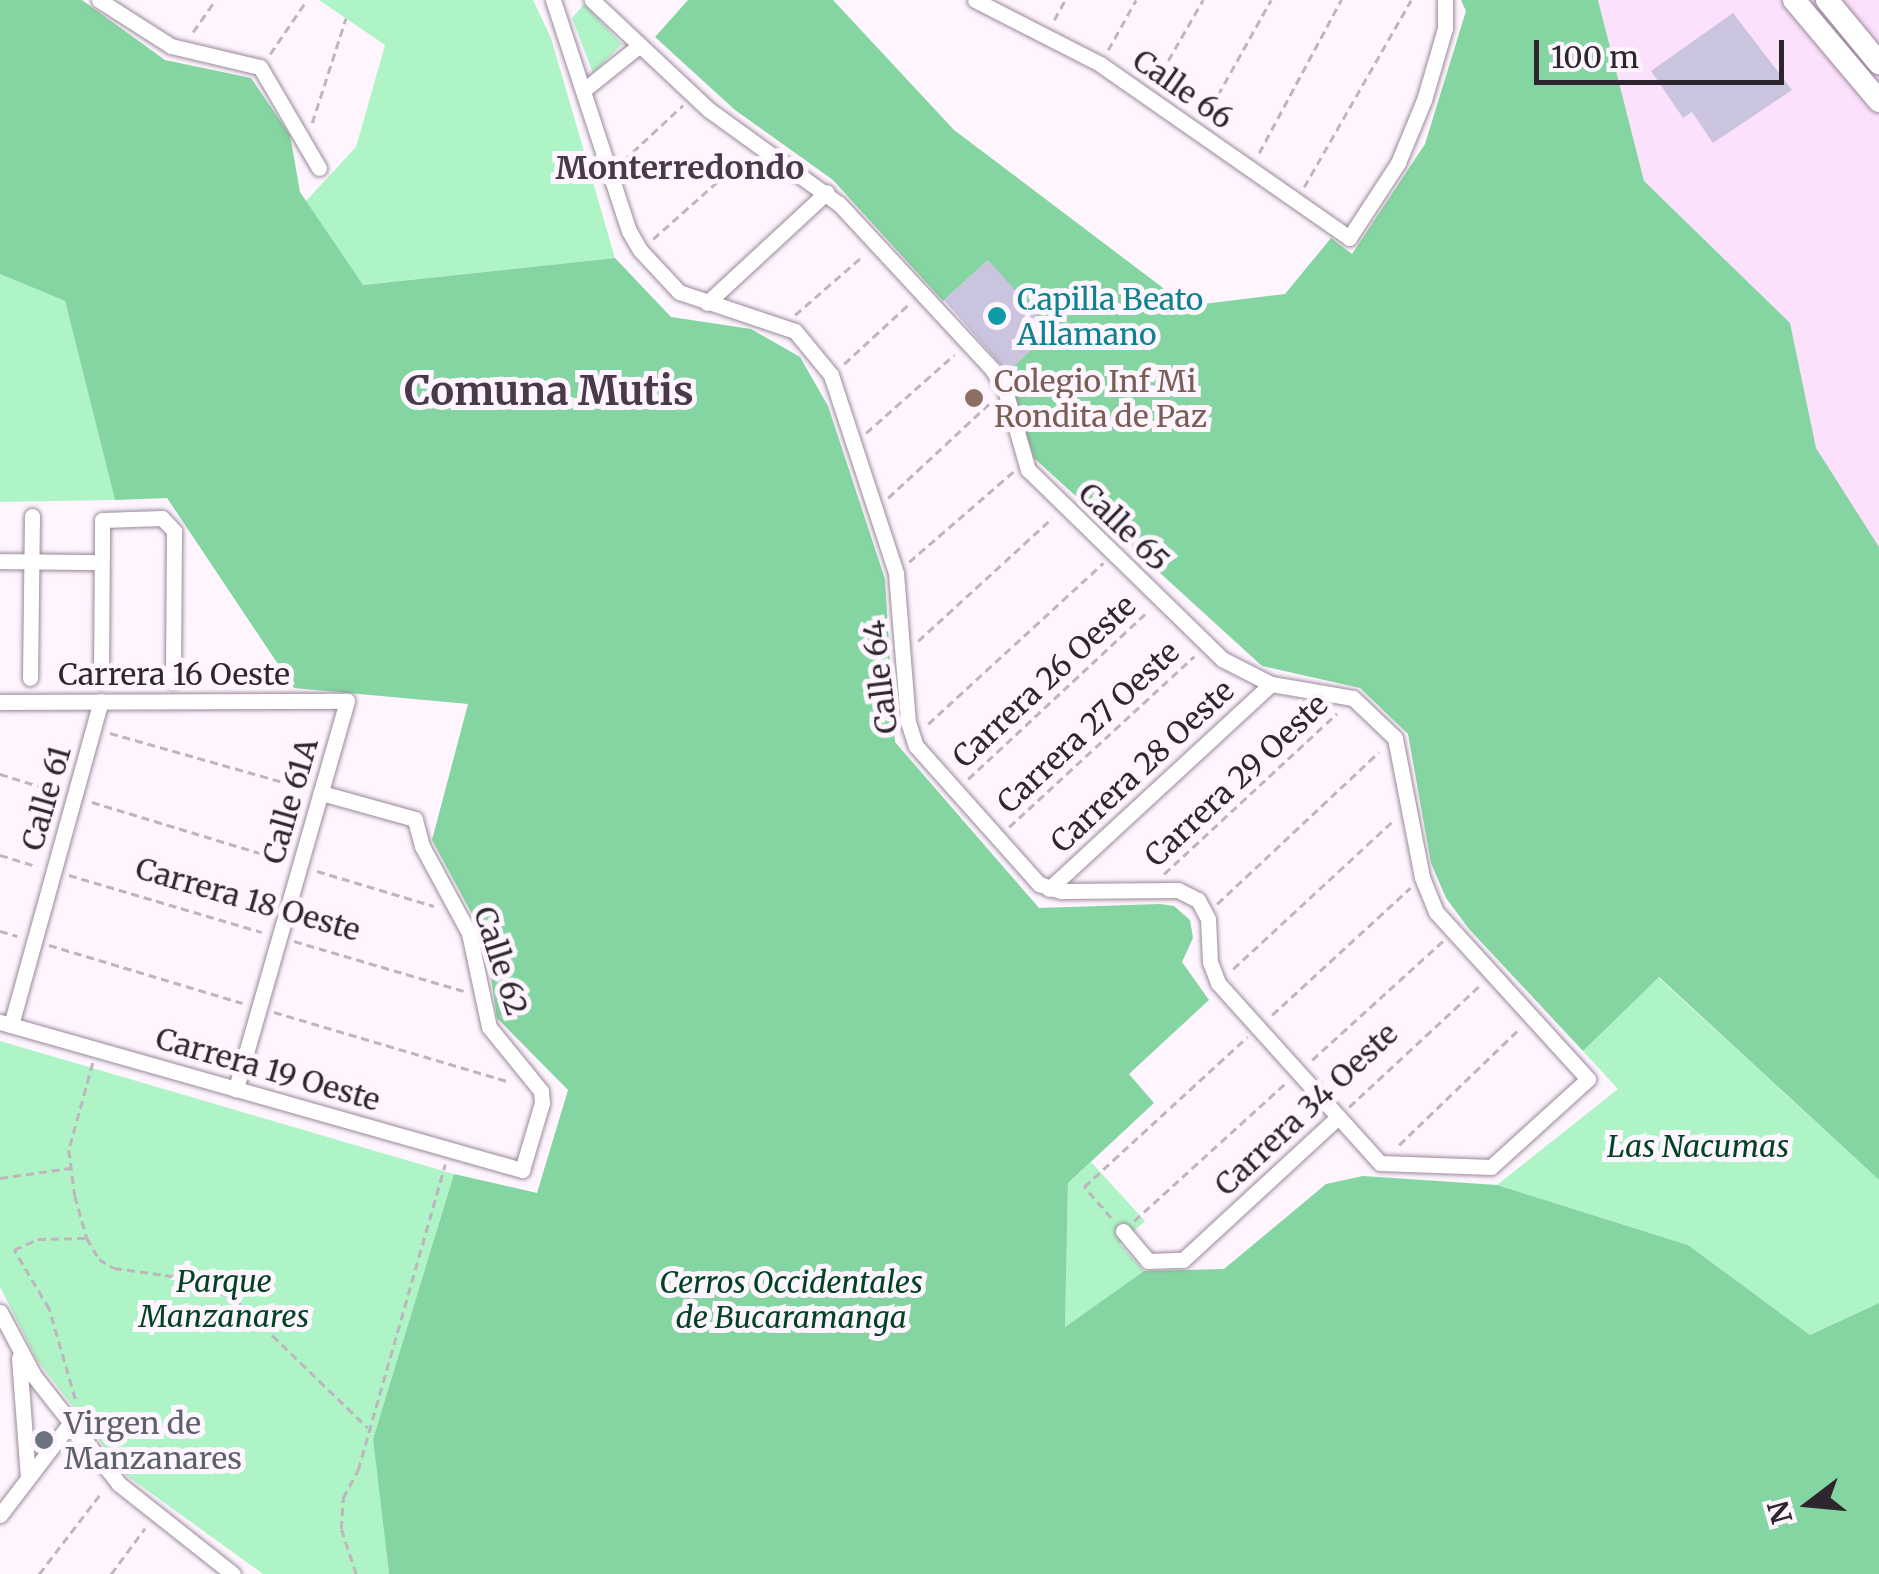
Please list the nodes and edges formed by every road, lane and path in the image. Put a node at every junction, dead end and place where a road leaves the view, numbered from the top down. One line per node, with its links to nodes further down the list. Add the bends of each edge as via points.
1 (99, 0): 19 (street)
2 (215, 0): 19 (path)
3 (307, 0): 22 (path)
4 (592, 0): 18 (street, Calle 65)
5 (975, 0): 17 (street, Calle 66)
6 (1065, 0): 17 (path)
7 (1136, 0): 21 (path)
8 (1203, 0): 25 (path)
9 (1270, 0): 27 (path)
10 (1341, 0): 31 (path)
11 (1411, 0): 34 (path)
12 (1445, 0): 34 (street, Calle 66, via 1445,28 1424,100 1398,163 1349,238)
13 (1794, 0): 26 (highway)
14 (1827, 0): 20 (highway)
15 (561, 3): 23 (street, Calle 64)
16 (346, 18): 28 (path)
17 (1046, 34): 21 (street, Calle 66)
18 (640, 45): 23 (street); 24 (street, Calle 65)
19 (180, 50): 22 (street)
20 (1879, 63)
21 (1100, 64): 25 (street, Calle 66)
22 (260, 67): 28 (street)
23 (584, 89): 32 (street, Calle 64)
24 (694, 96): 29 (street, Calle 65); 32 (path)
25 (1148, 98): 27 (street, Calle 66)
26 (1879, 101)
27 (1197, 132): 31 (street, Calle 66)
28 (306, 143): 30 (street)
29 (758, 146): 33 (street, Calle 65); 36 (path)
30 (319, 168)
31 (1251, 170): 34 (street, Calle 66)
32 (610, 172): 36 (street, Calle 64)
33 (827, 192): 35 (street, Calle 65); 38 (street)
34 (1295, 201)
35 (876, 244): 37 (street, Calle 65); 39 (path)
36 (640, 250): 38 (street, Calle 64, via 679,292)
37 (922, 293): 40 (street, Calle 65); 41 (path)
38 (706, 303): 39 (street, Calle 64)
39 (782, 326): 41 (street, Calle 64, via 801,336)
40 (968, 343): 42 (street, Calle 65); 43 (path)
41 (831, 375): 43 (street, Calle 64)
42 (1004, 390): 44 (street, Calle 65); 46 (path)
43 (854, 444): 46 (street, Calle 64)
44 (1024, 463): 45 (street, Calle 65); 52 (path)
45 (1064, 507): 48 (street, Calle 65); 55 (path)
46 (876, 510): 52 (street, Calle 64)
47 (32, 516): 50 (street)
48 (1113, 554): 53 (street, Calle 65); 65 (path)
49 (0, 562): 50 (street)
50 (31, 562): 51 (street); 56 (street)
51 (102, 562): 57 (street); 58 (street, via 102,520 162,518 174,530)
52 (896, 572): 55 (street, Calle 64)
53 (1160, 600): 54 (street, Calle 65); 68 (path, Carrera 26 Oeste)
54 (1207, 644): 59 (street, Calle 65, via 1232,666); 72 (path, Carrera 27 Oeste)
55 (903, 656): 65 (street, Calle 64)
56 (30, 678)
57 (101, 679)
58 (173, 680)
59 (1271, 684): 60 (street, Calle 65); 76 (street, Carrera 28 Oeste)
60 (1353, 698): 66 (street); 77 (path, Carrera 29 Oeste)
61 (347, 701): 63 (street, Carrera 16 Oeste); 69 (street, Calle 61A)
62 (0, 702): 63 (street, Carrera 16 Oeste)
63 (102, 702): 64 (street, Calle 61)
64 (94, 729): 69 (path); 70 (street, Calle 61)
65 (912, 738): 68 (street, Calle 64)
66 (1394, 738): 71 (street); 79 (path)
67 (0, 774): 70 (path)
68 (954, 791): 72 (street, Calle 64)
69 (321, 793): 74 (street, Calle 61A); 78 (street, Calle 62, via 415,820)
70 (75, 797): 74 (path); 75 (street, Calle 61)
71 (1408, 807): 81 (street, via 1436,912); 82 (path)
72 (997, 839): 76 (street, Calle 64)
73 (0, 855): 75 (path, Carrera 18 Oeste)
74 (300, 866): 78 (path); 80 (street, Calle 61A)
75 (54, 871): 80 (path, Carrera 18 Oeste); 85 (street, Calle 61)
76 (1050, 888): 77 (street)
77 (1147, 890): 79 (street, via 1188,894)
78 (459, 914): 83 (street, Calle 62, via 476,956)
79 (1206, 914): 82 (street)
80 (280, 937): 83 (path, Carrera 18 Oeste); 87 (street, Calle 61A)
81 (1492, 975): 84 (street); 88 (path, Carrera 34 Oeste)
82 (1218, 984): 88 (street)
83 (480, 996): 92 (street, Calle 62, via 489,1027 541,1091)
84 (1531, 1018): 90 (path); 90 (street, via 1588,1079 1491,1167)
85 (5, 1023): 86 (street, Carrera 19 Oeste)
86 (97, 1049): 87 (street, Carrera 19 Oeste); 91 (path, via 69,1150)
87 (236, 1088): 89 (street, Carrera 19 Oeste)
88 (1338, 1117): 90 (street); 95 (street, Carrera 34 Oeste, via 1183,1260 1148,1261)
89 (449, 1149): 92 (street, Carrera 19 Oeste); 100 (path)
90 (1380, 1163)
91 (71, 1168): 93 (path); 96 (path)
92 (522, 1170)
93 (0, 1178)
94 (1084, 1187): 95 (path)
95 (1123, 1231)
96 (87, 1238): 99 (path, via 38,1240 14,1250 64,1348 75,1401); 100 (path, via 99,1260 114,1268 186,1278 235,1299)
97 (0, 1312): 98 (street)
98 (19, 1348): 99 (street); 102 (street)
99 (71, 1422): 101 (street); 102 (street)
100 (368, 1428): 108 (path, via 343,1498 341,1529)
101 (114, 1477): 104 (street); 105 (path)
102 (28, 1478): 103 (street)
103 (0, 1515)
104 (155, 1515): 106 (path); 107 (street)
105 (39, 1574)
106 (110, 1574)
107 (233, 1574)
108 (356, 1574)

